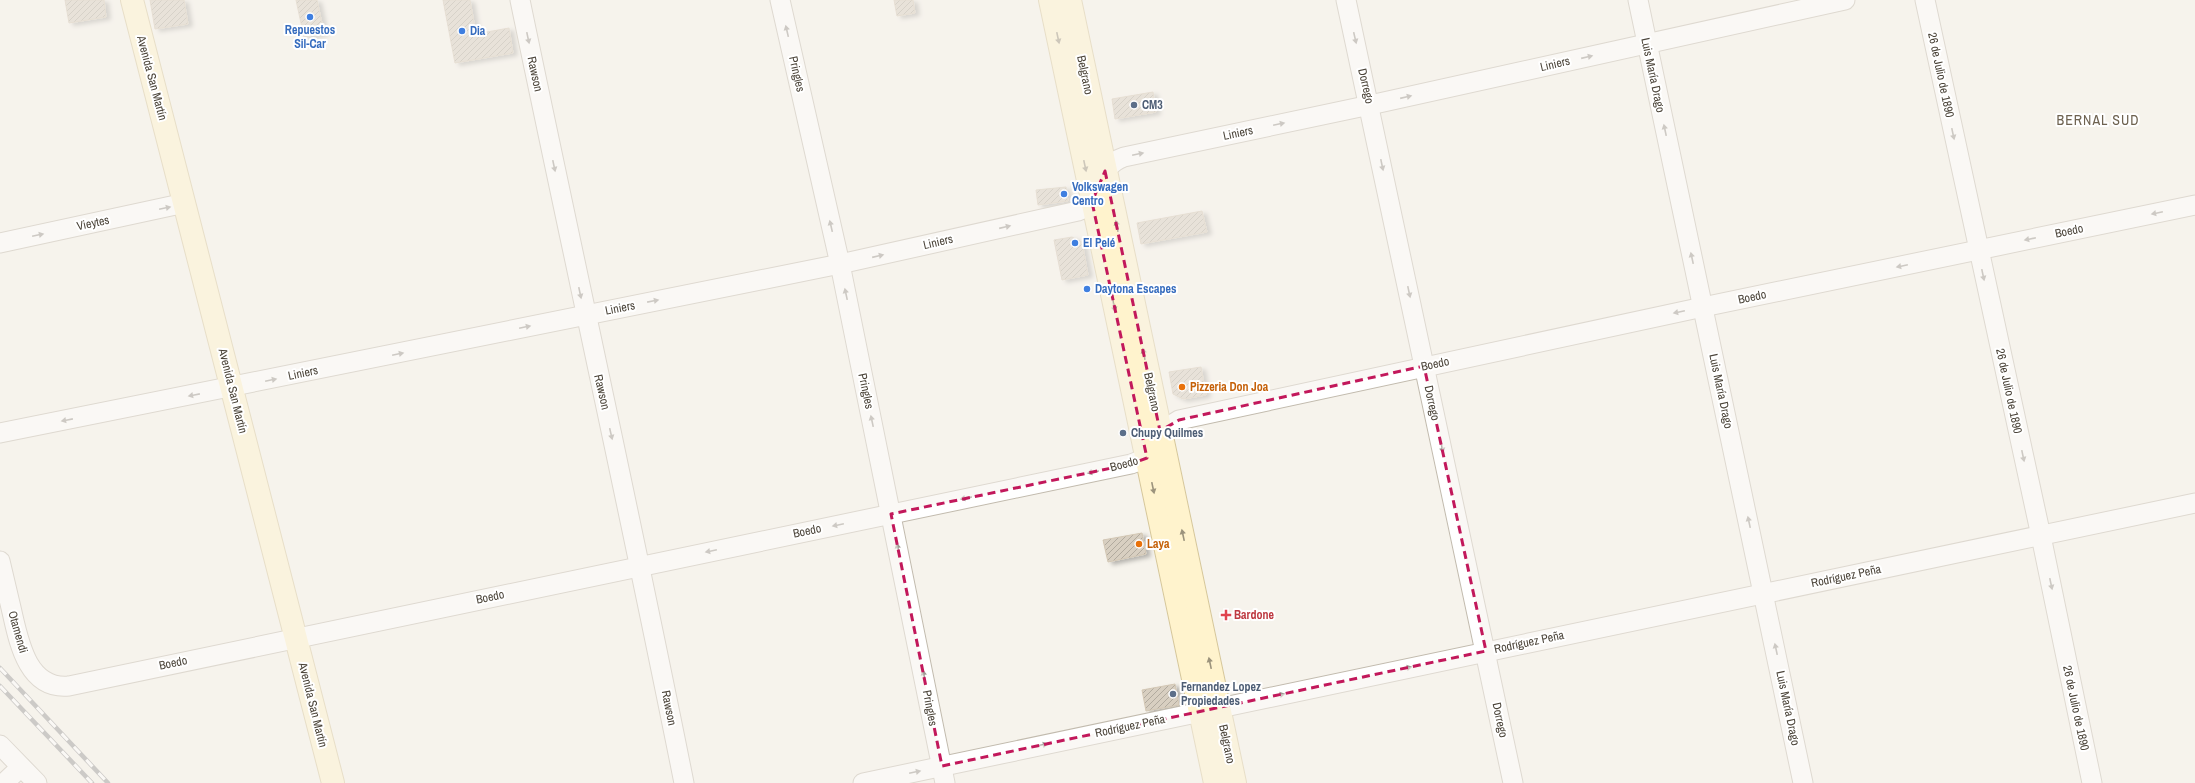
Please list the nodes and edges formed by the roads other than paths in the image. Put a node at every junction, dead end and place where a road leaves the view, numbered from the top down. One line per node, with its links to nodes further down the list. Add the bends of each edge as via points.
1 (132, 0): 14 (main road, Avenida San Martín)
2 (520, 0): 20 (street, Rawson, one-way to 20)
3 (780, 0): 18 (street, Pringles, one-way to 3)
4 (1050, 0): 13 (main road, Belgrano, one-way to 13)
5 (1070, 0): 12 (main road, Belgrano)
6 (1346, 0): 11 (street, Dorrego, one-way to 11)
7 (1638, 0): 10 (street, Luis María Drago)
8 (1845, 0): 10 (street, Liniers)
9 (1925, 0): 17 (street, 26 de Julio de 1890, one-way to 17)
10 (1647, 43): 11 (street, Liniers, one-way to 10); 19 (street, Luis María Drago, one-way to 10)
11 (1370, 105): 12 (street, Liniers, one-way to 11, via 1113,160 1124,157); 21 (street, Dorrego, one-way to 21)
12 (1105, 172): 13 (street, Liniers); 24 (main road, Belgrano, one-way to 12)
13 (1092, 202): 18 (street, Liniers, one-way to 13, via 1078,211); 25 (main road, Belgrano, one-way to 25)
14 (185, 203): 16 (street, Vieytes, one-way to 14); 22 (main road, Avenida San Martín)
15 (2195, 205): 17 (street, Boedo, one-way to 17)
16 (0, 243)
17 (1978, 250): 19 (street, Boedo, one-way to 19); 28 (street, 26 de Julio de 1890, one-way to 28)
18 (840, 264): 20 (street, Liniers, one-way to 18); 27 (street, Pringles, one-way to 18)
19 (1703, 307): 21 (street, Boedo, one-way to 21); 31 (street, Luis María Drago, one-way to 19)
20 (585, 315): 22 (street, Liniers, one-way to 20); 30 (street, Rawson, one-way to 30)
21 (1424, 366): 24 (street, Boedo, via 1179,420 1171,425); 33 (street, Dorrego, one-way to 33)
22 (232, 388): 23 (street, Liniers, one-way to 23); 32 (main road, Avenida San Martín)
23 (0, 433)
24 (1162, 438): 25 (street, Boedo); 35 (main road, Belgrano, one-way to 24)
25 (1146, 458): 27 (street, Boedo, one-way to 27, via 1131,464); 35 (main road, Belgrano, one-way to 35)
26 (2195, 503): 28 (street, Rodríguez Peña)
27 (891, 514): 30 (street, Boedo, one-way to 30); 38 (street, Pringles, one-way to 27)
28 (2041, 536): 31 (street, Rodríguez Peña); 48 (street, 26 de Julio de 1890, one-way to 48)
29 (0, 561): 34 (street, Otamendi, via 20,646 26,660 32,670 46,683)
30 (640, 566): 32 (street, Boedo); 42 (street, Rawson)
31 (1764, 593): 33 (street, Rodríguez Peña); 47 (street, Luis María Drago, one-way to 31)
32 (296, 637): 34 (street, Boedo); 41 (main road, Avenida San Martín)
33 (1486, 651): 35 (street, Rodríguez Peña, one-way to 33); 46 (street, Dorrego)
34 (59, 687)
35 (1210, 709): 38 (street, Rodríguez Peña, one-way to 35); 44 (main road, Belgrano); 45 (main road, Belgrano)
36 (0, 745): 37 (street)
37 (21, 767): 39 (street); 40 (street)
38 (944, 775): 43 (street, Rodríguez Peña, one-way to 38)
39 (4, 783)
40 (37, 783)
41 (333, 783)
42 (684, 783)
43 (863, 783)
44 (1215, 783)
45 (1235, 783)
46 (1513, 783)
47 (1803, 783)
48 (2092, 783)

